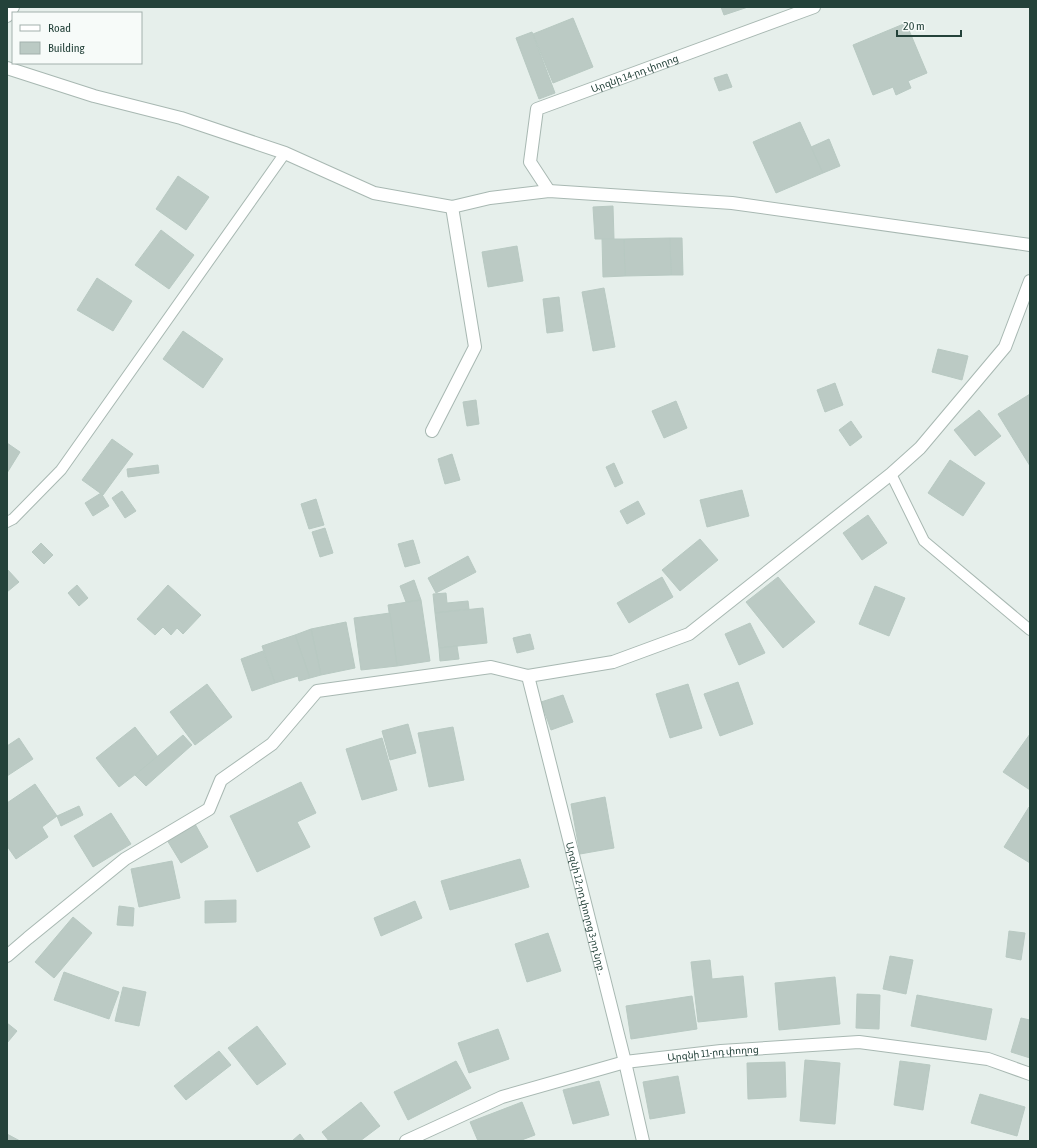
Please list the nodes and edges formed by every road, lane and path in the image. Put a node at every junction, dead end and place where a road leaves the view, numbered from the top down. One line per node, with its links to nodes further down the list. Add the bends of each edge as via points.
1 (14, 7): 4 (street)
2 (814, 7): 3 (street, Արզնի 14-րդ փողոց)
3 (794, 10): 7 (street, Արզնի 14-րդ փողոց, via 537,109 530,162)
4 (7, 16)
5 (7, 68): 6 (street, via 94,96 181,118)
6 (285, 153): 8 (street, via 374,193); 13 (lane, via 61,470 13,519)
7 (549, 191): 8 (street, via 490,198); 9 (street, via 732,204)
8 (452, 207): 11 (street, via 475,346)
9 (1030, 245)
10 (1030, 281): 12 (street, via 1005,347 920,448)
11 (432, 431)
12 (891, 474): 14 (lane, via 924,542); 15 (street, via 689,634 613,662)
13 (7, 522)
14 (1030, 630)
15 (528, 676): 16 (street, via 491,667 317,691 272,744 221,780 209,808 125,859); 17 (street, Արզնի 12-րդ փողոց 3-րդ նրբ․)
16 (7, 956)
17 (626, 1062): 18 (street, Արզնի 11-րդ փողոց, via 721,1051 859,1042 988,1059); 19 (street, Արզնի 11-րդ փողոց, via 502,1096); 20 (street, Արզնի 12-րդ փողոց 3-րդ նրբ․)
18 (1030, 1074)
19 (406, 1141)
20 (643, 1141)

